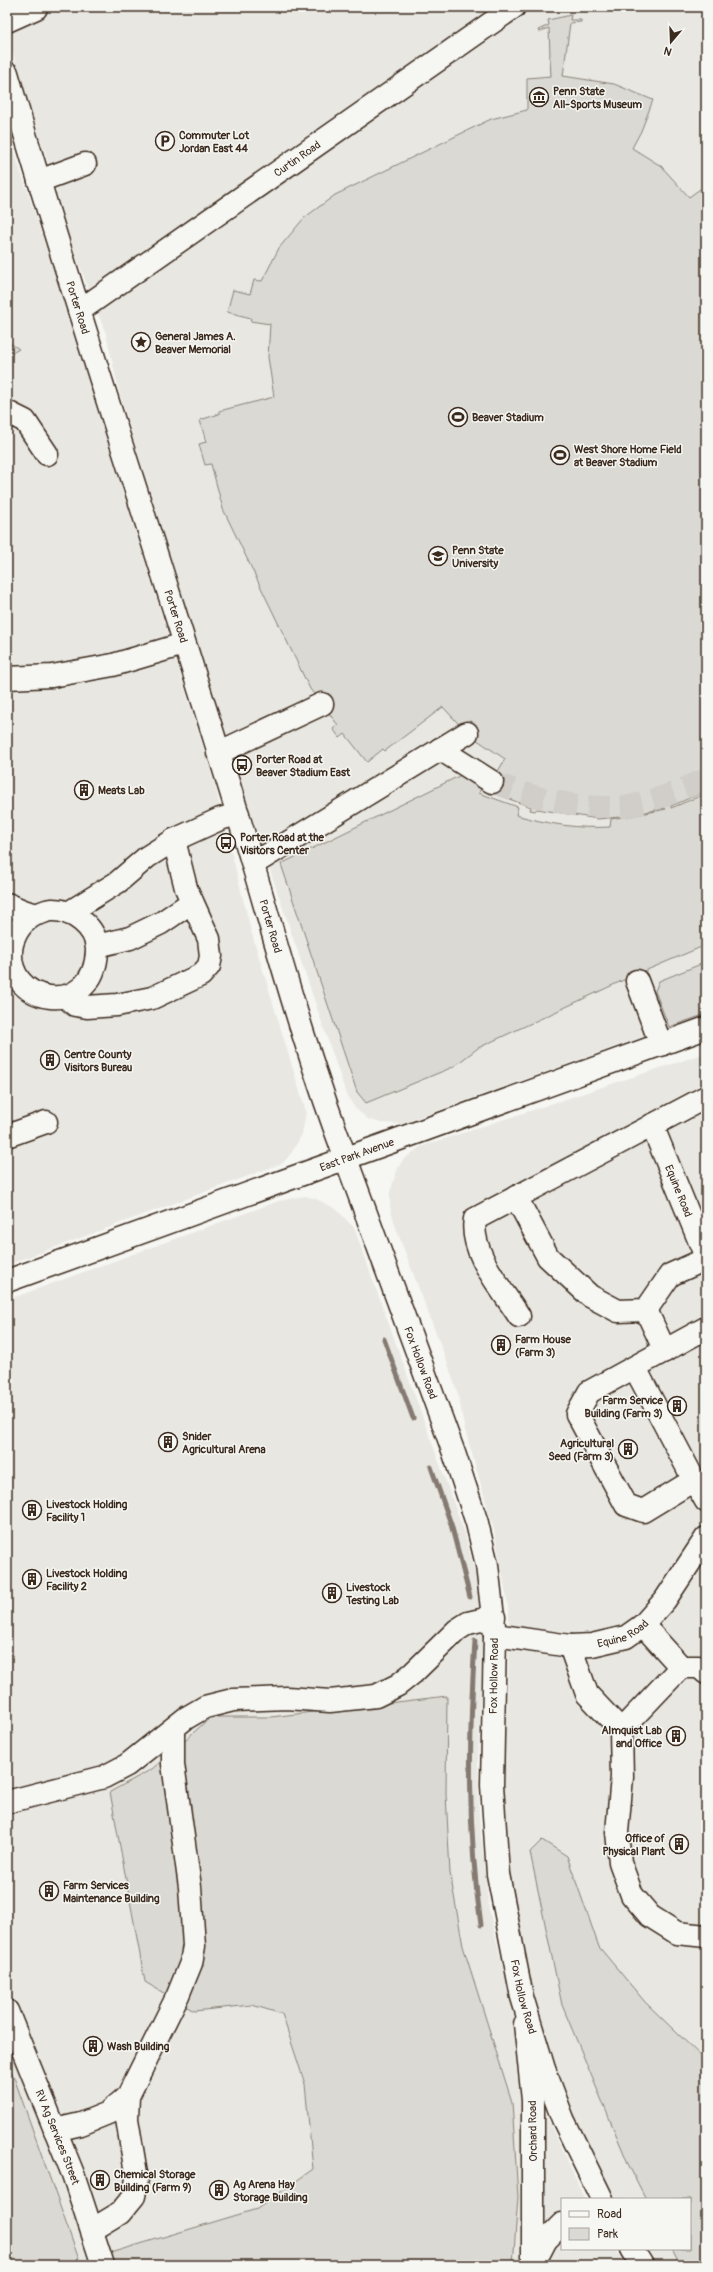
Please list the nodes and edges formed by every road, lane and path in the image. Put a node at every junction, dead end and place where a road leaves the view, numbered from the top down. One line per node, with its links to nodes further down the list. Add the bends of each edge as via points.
1 (514, 7): 7 (street, Curtin Road)
2 (36, 8): 3 (street)
3 (7, 21)
4 (7, 73): 6 (street, Porter Road)
5 (85, 164): 6 (street)
6 (39, 181): 7 (street, Porter Road)
7 (79, 311): 11 (street, Porter Road)
8 (7, 405): 9 (street)
9 (16, 416): 10 (street)
10 (47, 454)
11 (184, 644): 12 (street, via 113,665 52,676); 16 (street, Porter Road)
12 (7, 678)
13 (322, 704): 16 (street)
14 (467, 733): 15 (street)
15 (440, 749): 17 (street); 20 (street)
16 (218, 753): 18 (street, Porter Road)
17 (492, 782)
18 (238, 814): 19 (street, via 212,822); 20 (street, Porter Road)
19 (174, 840): 21 (street); 23 (street, via 147,857 118,882)
20 (252, 864): 34 (street, Porter Road, via 308,1051)
21 (192, 902): 25 (street, via 161,923 130,938); 27 (street, via 209,939 211,956 208,966 201,975 152,998 117,1005 75,1005)
22 (7, 904): 24 (street)
23 (68, 913): 24 (street, via 51,910); 25 (street, via 82,920 92,933)
24 (36, 914): 27 (street, via 26,919 15,933 9,955 12,970 22,985 33,993 48,998)
25 (97, 946): 27 (street, via 97,964 91,977 80,990)
26 (637, 981): 29 (street)
27 (66, 997)
28 (706, 1028): 29 (street, East Park Avenue)
29 (661, 1045): 34 (street, East Park Avenue)
30 (706, 1096): 32 (street)
31 (46, 1122): 33 (street)
32 (652, 1125): 35 (street); 36 (street, Equine Road)
33 (7, 1136)
34 (346, 1158): 37 (street, East Park Avenue); 47 (street, Fox Hollow Road, via 477,1522 487,1565)
35 (516, 1197): 38 (street, via 548,1257 590,1296 618,1311); 39 (street, via 475,1219 473,1231 477,1250)
36 (706, 1258): 38 (street, via 670,1275)
37 (7, 1281)
38 (646, 1310): 41 (street)
39 (519, 1316)
40 (706, 1328): 41 (street)
41 (665, 1350): 42 (street)
42 (635, 1368): 43 (street); 43 (street, via 588,1392 577,1414 626,1505 643,1511)
43 (694, 1480): 44 (street)
44 (706, 1501)
45 (706, 1538): 46 (street, Equine Road, via 665,1600)
46 (644, 1625): 48 (street, Equine Road, via 626,1637 592,1645); 49 (street)
47 (494, 1626): 48 (street, Equine Road); 51 (street, via 468,1623 456,1630 413,1673 398,1685 376,1696 330,1701 287,1698 233,1700 205,1707 186,1718); 55 (street, Fox Hollow Road, via 493,1829 498,1874)
48 (570, 1646): 52 (street, via 587,1694)
49 (680, 1667): 50 (street, via 699,1667); 52 (street)
50 (706, 1673)
51 (173, 1730): 53 (street, via 127,1765 104,1777); 57 (street, via 173,1764 190,1887 194,1946 191,1963 178,1995)
52 (621, 1730): 54 (street, via 622,1777 617,1832 620,1862 632,1895 650,1916 677,1933)
53 (7, 1802)
54 (706, 1936)
55 (522, 1997): 59 (street, Fox Hollow Road, via 544,2070 563,2119); 64 (street, Orchard Road, via 532,2100)
56 (9, 2023): 58 (street, RV Ag Services Street)
57 (128, 2096): 58 (street, via 108,2113 81,2124); 61 (street, via 127,2119 137,2180 134,2196 120,2213)
58 (55, 2130): 61 (street, RV Ag Services Street)
59 (602, 2198)
60 (561, 2225): 64 (street, Orchard Road, via 546,2240)
61 (92, 2230): 63 (street, RV Ag Services Street)
62 (633, 2250): 65 (street)
63 (104, 2265)
64 (533, 2265)
65 (642, 2265)

